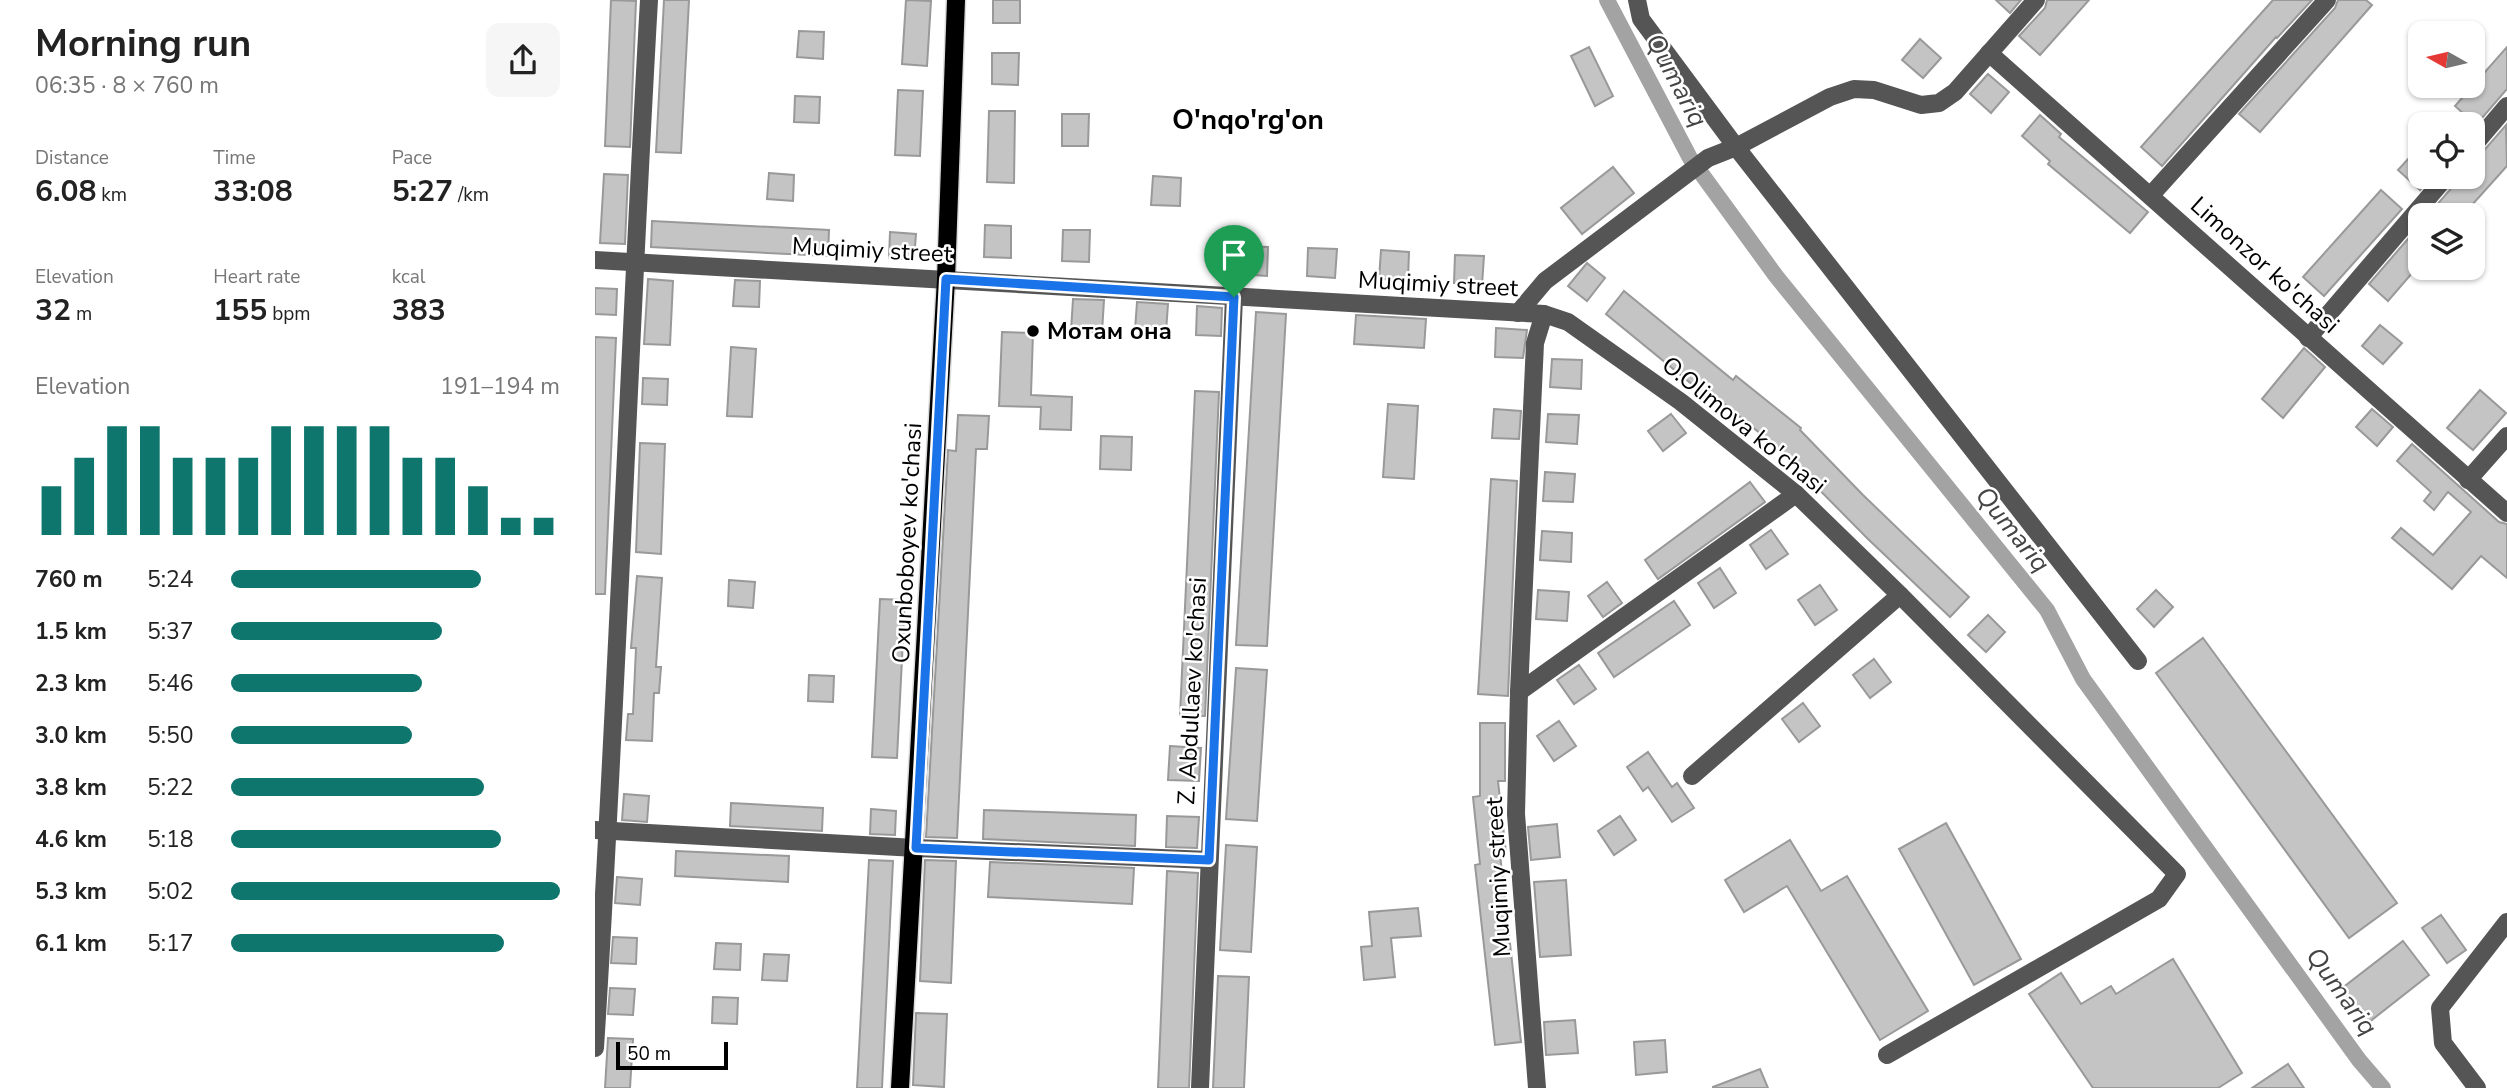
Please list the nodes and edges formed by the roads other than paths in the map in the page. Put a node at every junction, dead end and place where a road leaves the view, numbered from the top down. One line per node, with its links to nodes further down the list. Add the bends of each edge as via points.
1 (649, 0): 13 (street)
2 (956, 0): 14 (main road, Oxunboboyev ko'chasi)
3 (1637, 0): 9 (street, via 1641,19)
4 (2036, 0): 6 (street)
5 (2327, 0): 11 (street)
6 (1989, 53): 9 (street, via 1955,92 1939,103 1921,105 1874,90 1854,89); 11 (street, Limonzor ko'chasi)
7 (2507, 106): 8 (street)
8 (2485, 132)
9 (1736, 147): 16 (street, via 1681,176 1545,281); 24 (street)
10 (2436, 189): 18 (street)
11 (2151, 195): 18 (street, Limonzor ko'chasi)
12 (595, 260): 13 (street, Muqimiy street)
13 (634, 261): 14 (street, Muqimiy street); 27 (street)
14 (946, 279): 15 (street, Muqimiy street); 28 (main road, Oxunboboyev ko'chasi)
15 (1234, 297): 16 (street, Muqimiy street); 29 (street, Z. Abdullaev ko'chasi)
16 (1518, 313): 17 (street, Muqimiy street)
17 (1544, 314): 21 (street, O.Olimova ko'chasi, via 1568,322 1669,394); 25 (street, Muqimiy street, via 1535,343)
18 (2308, 338): 20 (street, Limonzor ko'chasi)
19 (2507, 436): 20 (street)
20 (2468, 480): 22 (street, Limonzor ko'chasi)
21 (1795, 494): 23 (street, O.Olimova ko'chasi); 25 (street)
22 (2507, 513)
23 (1900, 595): 26 (street); 32 (street, O.Olimova ko'chasi, via 2177,874 2159,899)
24 (2138, 661)
25 (1519, 692): 35 (street, Muqimiy street, via 1516,814)
26 (1692, 776)
27 (602, 831): 28 (street); 31 (street)
28 (916, 848): 29 (street); 33 (main road, Oxunboboyev ko'chasi)
29 (1209, 860): 34 (street, Z. Abdullaev ko'chasi)
30 (2507, 922): 36 (street, via 2440,1008 2443,1043)
31 (595, 1048)
32 (1887, 1055)
33 (900, 1088)
34 (1200, 1088)
35 (1537, 1088)
36 (2477, 1088)

